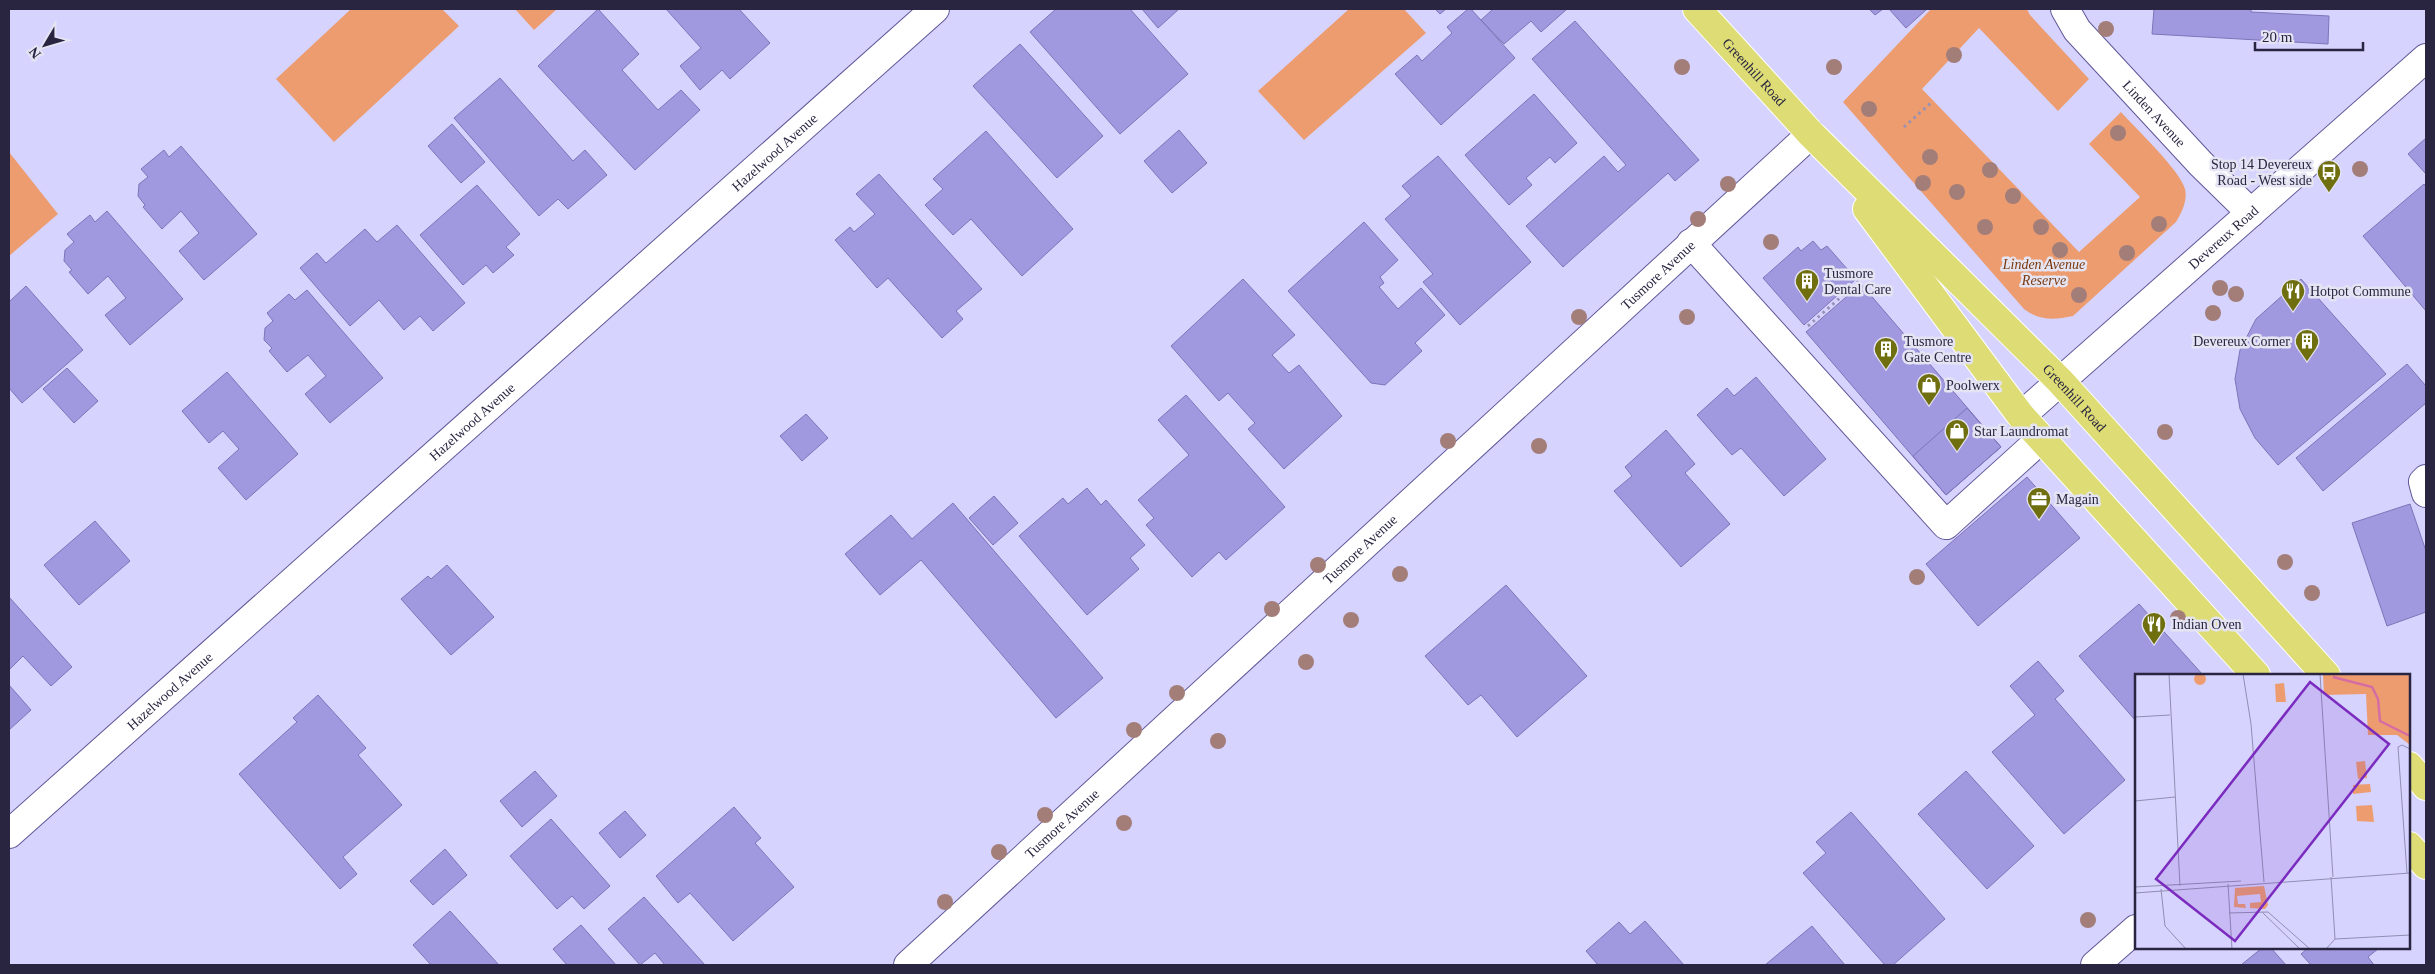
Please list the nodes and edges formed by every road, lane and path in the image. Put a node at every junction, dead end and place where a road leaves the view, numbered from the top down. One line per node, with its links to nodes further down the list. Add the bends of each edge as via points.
1 (935, 9): 21 (street, Hazelwood Avenue)
2 (1697, 9): 7 (main road, Greenhill Road)
3 (2065, 9): 8 (street, Linden Avenue, via 2077,30)
4 (2426, 58): 8 (street, Devereux Road)
5 (1933, 101): 6 (path)
6 (1904, 127)
7 (1811, 134): 9 (street, Tusmore Avenue); 12 (main road, Greenhill Road); 13 (main road, Greenhill Road)
8 (2251, 213): 12 (street, Devereux Road)
9 (1691, 243): 14 (street, via 1946,526); 25 (street, Tusmore Avenue)
10 (1866, 275): 11 (path)
11 (1802, 331)
12 (2060, 381): 13 (street, Devereux Road); 18 (main road, Greenhill Road)
13 (2021, 416): 14 (main road, Greenhill Road)
14 (2041, 439): 17 (main road, Greenhill Road)
15 (2426, 479): 16 (street, via 2423,482)
16 (2426, 493)
17 (2255, 674)
18 (2325, 674)
19 (2410, 767): 20 (main road)
20 (2426, 786)
21 (9, 834)
22 (2410, 847): 23 (main road)
23 (2426, 865)
24 (2135, 930): 26 (street)
25 (908, 965)
26 (2095, 965)

